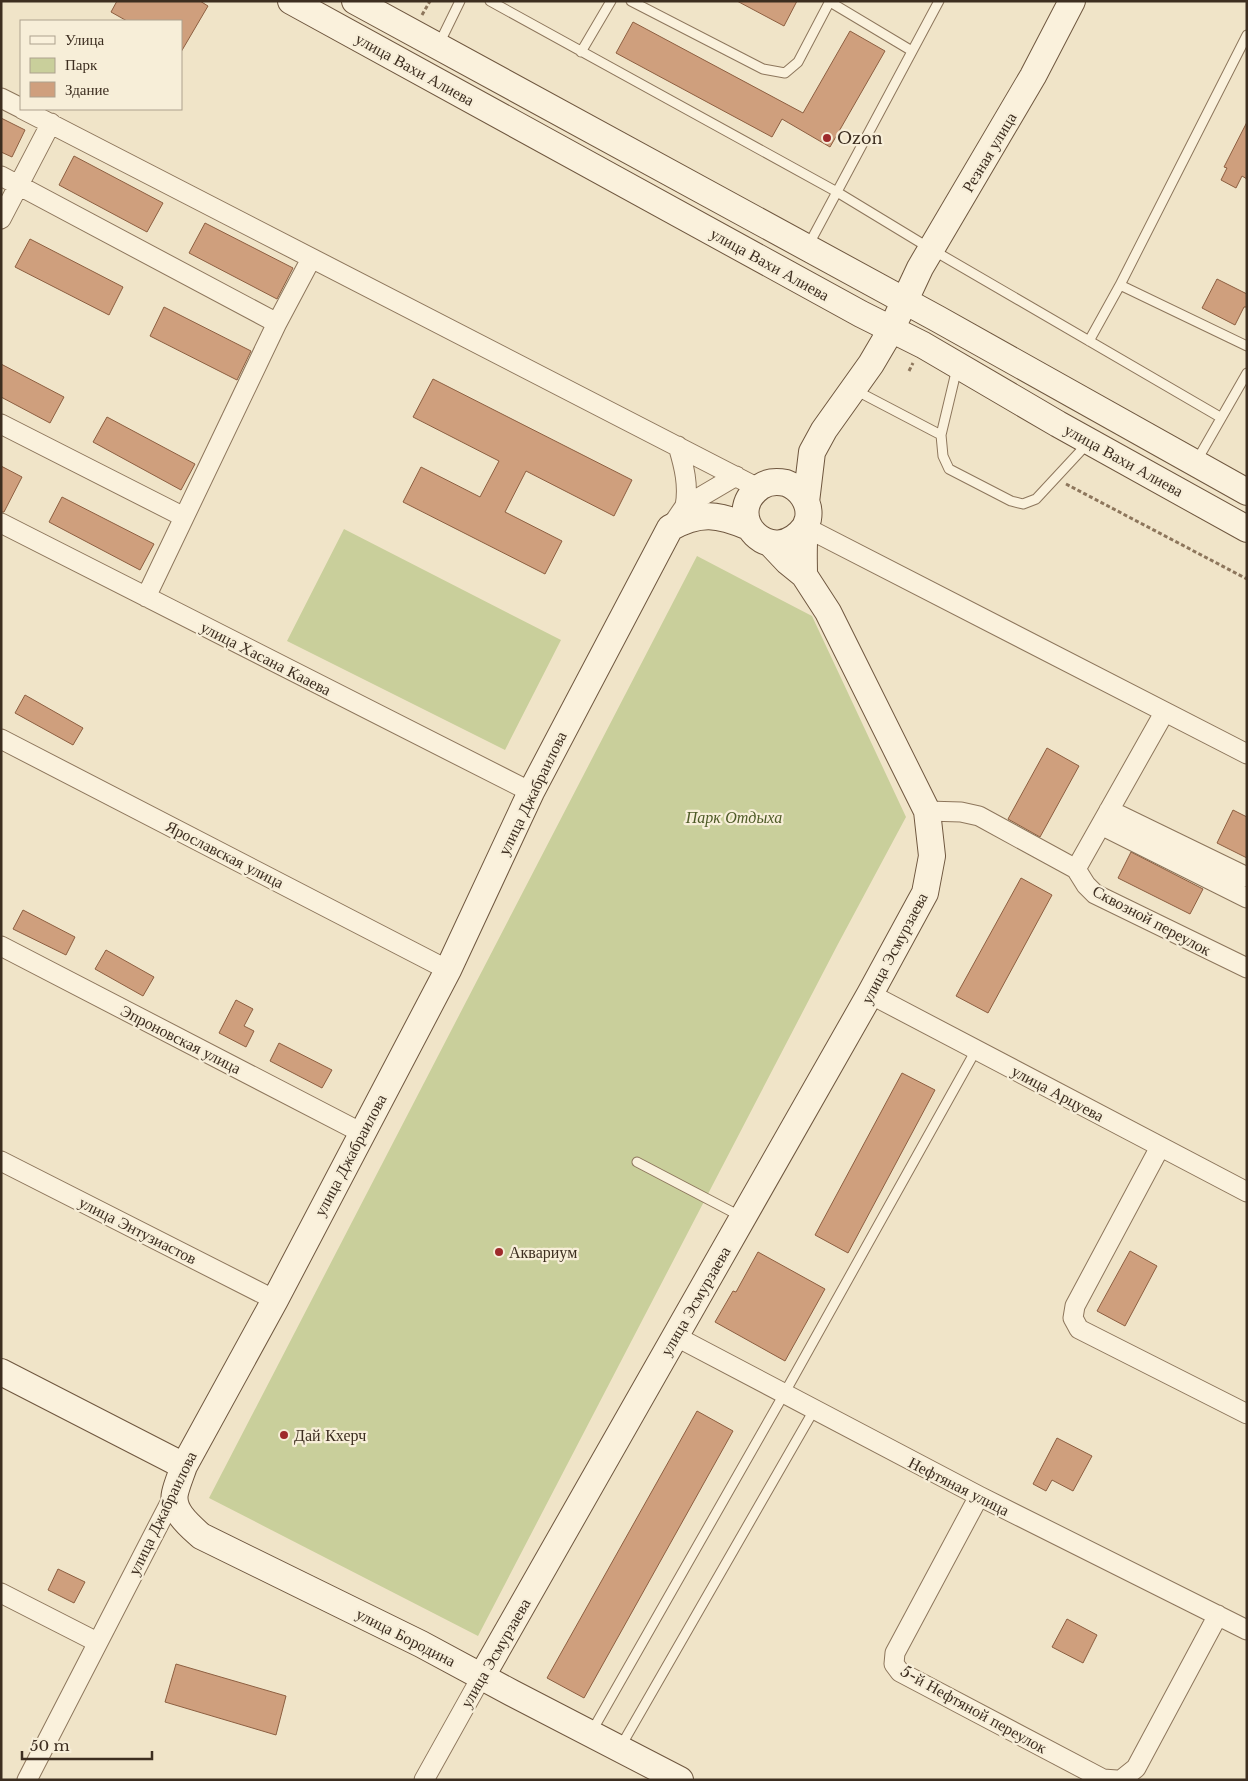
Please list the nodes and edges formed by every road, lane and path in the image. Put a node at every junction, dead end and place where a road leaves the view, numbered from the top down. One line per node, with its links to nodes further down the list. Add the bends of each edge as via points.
1 (291, 1): 28 (street, улица Вахи Алиева)
2 (354, 1): 11 (street, улица Вахи Алиева)
3 (460, 1): 11 (lane)
4 (490, 1): 13 (lane)
5 (611, 1): 13 (lane)
6 (632, 1): 9 (lane, via 763,69 785,73 798,62)
7 (939, 1): 12 (lane)
8 (1072, 1): 23 (street, Резная улица, via 1033,76)
9 (830, 2): 12 (lane)
10 (1247, 35): 25 (lane)
11 (438, 47): 22 (street, улица Вахи Алиева)
12 (912, 51): 20 (lane)
13 (581, 52): 20 (lane)
14 (1, 98): 15 (street)
15 (20, 107)
16 (26, 110): 17 (street)
17 (51, 123): 19 (street); 24 (street)
18 (1, 176): 19 (street)
19 (19, 184): 21 (street); 27 (street)
20 (837, 192): 22 (lane); 23 (lane)
21 (1, 219)
22 (806, 248): 26 (street, улица Вахи Алиева)
23 (931, 249): 26 (street, Резная улица); 29 (lane)
24 (312, 259): 27 (street); 38 (street)
25 (1120, 285): 29 (lane); 30 (lane)
26 (904, 302): 28 (street, Резная улица); 40 (street, улица Вахи Алиева)
27 (277, 324): 46 (street)
28 (891, 330): 31 (street, улица Вахи Алиева); 33 (street, Резная улица)
29 (1089, 341): 34 (lane)
30 (1247, 346)
31 (958, 366): 36 (lane); 37 (street, улица Вахи Алиева)
32 (1247, 373): 34 (lane)
33 (853, 389): 36 (lane); 39 (street, Резная улица)
34 (1220, 416): 40 (lane)
35 (1, 424): 46 (street)
36 (941, 436): 41 (lane, via 943,456 949,469 1011,502 1024,504 1036,499)
37 (1090, 442): 41 (lane); 51 (street, улица Вахи Алиева)
38 (678, 446): 42 (street); 45 (street, via 685,470)
39 (812, 452): 42 (street); 44 (street)
40 (1195, 463): 43 (street, улица Вахи Алиева)
41 (1056, 479): 54 (path)
42 (755, 482): 44 (street, via 792,485); 45 (street, улица Джабраилова); 48 (street, via 746,508)
43 (1247, 492)
44 (806, 502): 50 (street, via 808,518)
45 (685, 506): 49 (street, улица Джабраилова)
46 (184, 517): 55 (street)
47 (1, 523): 55 (street, улица Хасана Кааева)
48 (749, 527): 49 (street, via 718,516 707,516 682,521); 52 (street, via 762,541)
49 (670, 528): 59 (street, улица Джабраилова)
50 (805, 528): 52 (street, via 791,541); 53 (street); 56 (street)
51 (1247, 529)
52 (772, 544): 53 (street, улица Эсмурзаева)
53 (804, 575): 60 (street, улица Эсмурзаева, via 828,612)
54 (1247, 579)
55 (146, 597): 59 (street, улица Хасана Кааева)
56 (1164, 713): 58 (street); 61 (street)
57 (1, 739): 67 (street, Ярославская улица)
58 (1247, 754)
59 (530, 792): 67 (street, улица Джабраилова)
60 (927, 812): 62 (street, Сквозной переулок, via 961,812 979,816); 68 (street, улица Эсмурзаева, via 932,856 925,893)
61 (1105, 817): 62 (street); 63 (street); 64 (street)
62 (1076, 869): 66 (street, Сквозной переулок, via 1095,894)
63 (1247, 877)
64 (1247, 898)
65 (1, 946): 70 (street, Эпроновская улица)
66 (1247, 968)
67 (448, 970): 70 (street, улица Джабраилова)
68 (870, 994): 69 (street, улица Арцуева); 75 (street, улица Эсмурзаева)
69 (976, 1050): 71 (street, улица Арцуева); 79 (lane)
70 (362, 1133): 76 (street, улица Джабраилова)
71 (1160, 1147): 74 (street, улица Арцуева); 81 (street, via 1075,1306 1073,1318 1079,1329)
72 (1, 1161): 76 (street, улица Энтузиастов)
73 (637, 1162): 75 (lane)
74 (1247, 1192)
75 (743, 1217): 77 (street, улица Эсмурзаева)
76 (275, 1300): 82 (street, улица Джабраилова)
77 (675, 1336): 79 (street, Нефтяная улица); 89 (street, улица Эсмурзаева)
78 (1, 1372): 82 (street)
79 (784, 1394): 80 (street, Нефтяная улица); 90 (lane)
80 (814, 1410): 84 (street, Нефтяная улица); 91 (lane)
81 (1247, 1414)
82 (184, 1466): 83 (street, улица Джабраилова)
83 (174, 1495): 88 (street, улица Джабраилова); 89 (street, улица Бородина, via 177,1510 202,1536)
84 (978, 1496): 86 (street, Нефтяная улица); 95 (street, 5-й Нефтяной переулок, via 895,1654 894,1664 900,1672 1103,1779)
85 (1, 1593): 88 (street)
86 (1218, 1615): 87 (street, Нефтяная улица); 96 (street, via 1136,1768)
87 (1247, 1630)
88 (98, 1642): 92 (street, улица Джабраилова)
89 (482, 1676): 90 (street, улица Бородина); 93 (street, улица Эсмурзаева)
90 (590, 1734): 91 (street, улица Бородина)
91 (619, 1749): 94 (street, улица Бородина)
92 (27, 1780)
93 (424, 1780)
94 (680, 1780)
95 (1117, 1780)
96 (1121, 1780)

